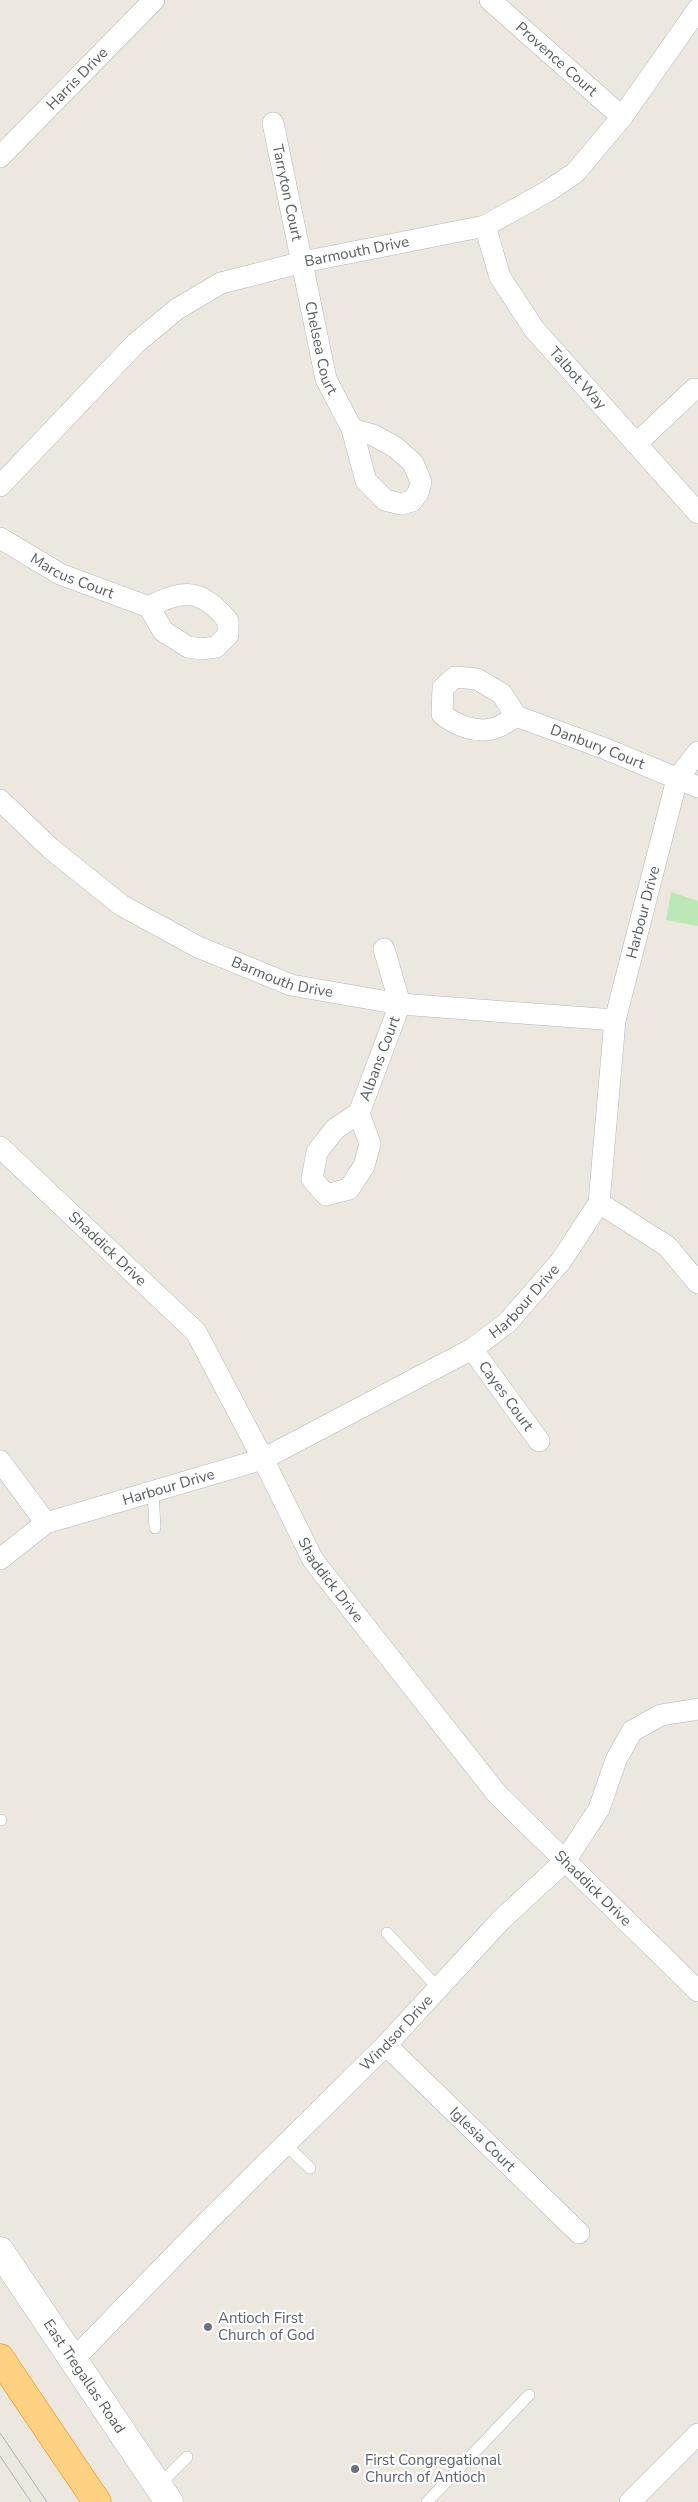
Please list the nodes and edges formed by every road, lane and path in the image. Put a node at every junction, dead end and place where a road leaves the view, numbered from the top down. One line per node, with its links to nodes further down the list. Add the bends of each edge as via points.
1 (490, 0): 4 (street, Provence Court)
2 (149, 2): 6 (street, Harris Drive)
3 (698, 9): 4 (street, Barmouth Drive)
4 (622, 117): 7 (street, Barmouth Drive, via 575,173)
5 (273, 123): 8 (street, Tarryton Court)
6 (0, 157)
7 (485, 226): 8 (street, Barmouth Drive); 11 (street, Talbot Way, via 500,277 534,329)
8 (302, 262): 10 (street, Chelsea Court, via 326,379); 12 (street, Barmouth Drive, via 221,282 177,309 136,343)
9 (694, 389): 11 (street)
10 (352, 429)
11 (636, 444): 13 (street, Talbot Way)
12 (0, 486)
13 (698, 513)
14 (0, 538): 15 (street, Marcus Court, via 60,574)
15 (149, 607)
16 (516, 716): 18 (street, Danbury Court)
17 (698, 752): 18 (street, Harbour Drive)
18 (677, 779): 19 (street, Danbury Court); 23 (street, Harbour Drive)
19 (698, 788)
20 (0, 800): 22 (street, Barmouth Drive, via 50,848 121,905 198,947 291,985)
21 (384, 949): 22 (street)
22 (400, 1004): 23 (street, Barmouth Drive); 24 (street, Albans Court)
23 (615, 1020): 26 (street, Harbour Drive)
24 (359, 1113)
25 (0, 1147): 30 (street, Shaddick Drive, via 196,1332)
26 (599, 1203): 27 (street, via 667,1246); 28 (street, Harbour Drive, via 561,1261 507,1322)
27 (698, 1282)
28 (472, 1349): 29 (street, Cayes Court); 30 (street, Harbour Drive)
29 (539, 1441)
30 (263, 1459): 32 (street, Harbour Drive); 37 (street, Shaddick Drive, via 313,1560 497,1794)
31 (0, 1461): 33 (street)
32 (153, 1492): 33 (street, Harbour Drive); 34 (lane)
33 (46, 1523): 35 (street, Harbour Drive)
34 (155, 1528)
35 (0, 1558)
36 (698, 1709): 37 (street, Windsor Drive, via 661,1715 632,1731 616,1760 599,1809)
37 (565, 1861): 39 (street, Windsor Drive, via 502,1920); 40 (street, Shaddick Drive)
38 (387, 1932): 39 (lane)
39 (438, 1988): 41 (street, Windsor Drive)
40 (698, 1991)
41 (386, 2045): 42 (street, Windsor Drive); 44 (street, Iglesia Court)
42 (285, 2144): 43 (lane); 47 (street, Windsor Drive)
43 (310, 2168)
44 (579, 2234)
45 (0, 2251): 47 (street, East Tregallas Road)
46 (0, 2358): 52 (highway)
47 (73, 2360): 51 (street, East Tregallas Road)
48 (529, 2396): 53 (lane)
49 (698, 2434): 54 (street)
50 (187, 2457): 51 (lane)
51 (164, 2494)
52 (97, 2502)
53 (427, 2502)
54 (630, 2502)

